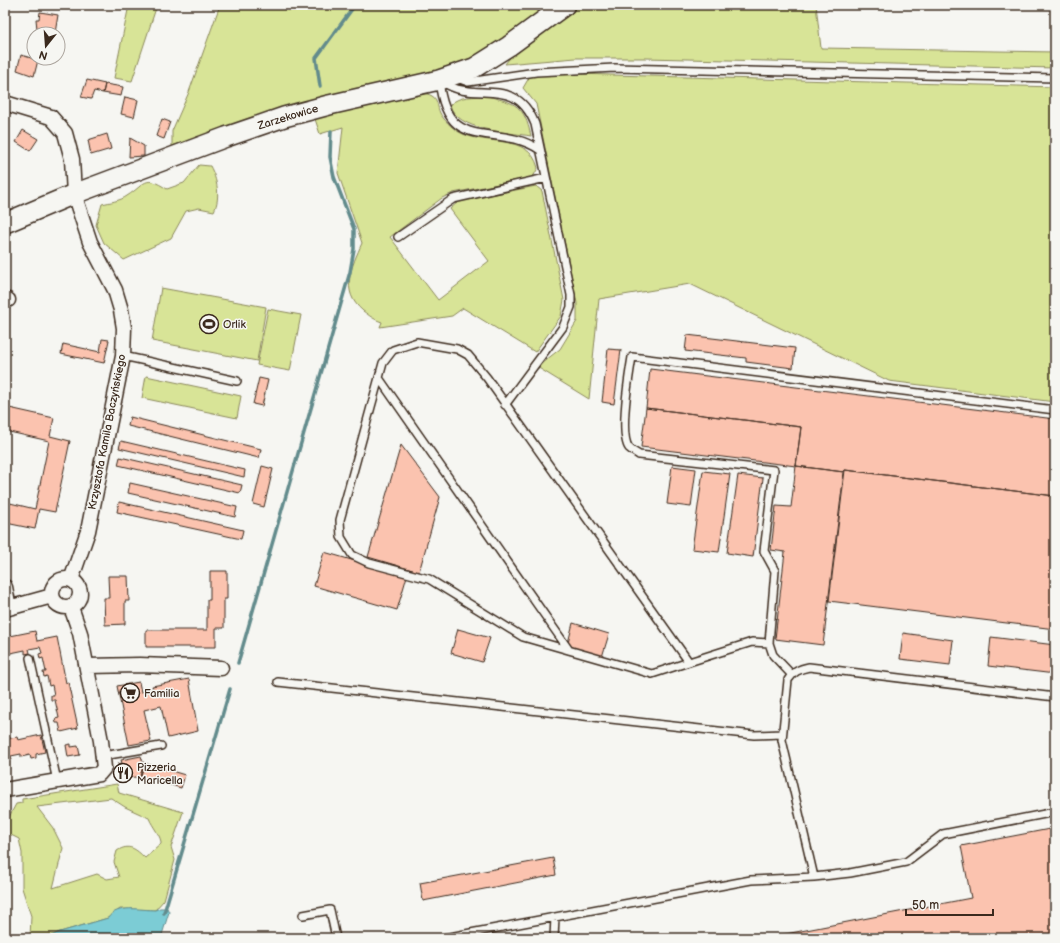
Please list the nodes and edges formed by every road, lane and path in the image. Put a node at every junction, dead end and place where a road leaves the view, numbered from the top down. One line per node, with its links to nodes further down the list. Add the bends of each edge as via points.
1 (565, 5): 3 (street, Zarzekowice, via 474,68)
2 (1055, 78): 3 (lane, via 615,68 536,72 468,82 457,78)
3 (439, 80): 5 (lane, via 441,100 448,115 458,125 468,130 524,141); 5 (lane, via 451,88 497,92 523,104 535,124); 7 (street, Zarzekowice, via 284,117)
4 (5, 103): 7 (street, Krzysztofa Kamila Baczyńskiego, via 51,117 65,133 69,145)
5 (540, 150): 6 (lane)
6 (546, 178): 9 (lane, via 453,199); 13 (lane, via 571,296 571,307 563,327)
7 (74, 194): 8 (street, Zarzekowice); 10 (street, Krzysztofa Kamila Baczyńskiego, via 90,242 115,290 124,328)
8 (5, 223)
9 (398, 237)
10 (123, 356): 12 (lane); 15 (street, Krzysztofa Kamila Baczyńskiego, via 89,526)
11 (379, 378): 13 (lane, via 383,363 393,350 417,342 457,349 468,355); 21 (lane); 21 (lane, via 340,520 341,537 352,555 369,563 429,579 523,636)
12 (237, 381)
13 (505, 405): 23 (lane)
14 (1055, 410): 20 (lane, via 632,358 625,415 625,439 629,448 640,455 774,470 764,551 775,571)
15 (71, 580): 17 (street, via 60,580 55,584); 18 (street, via 80,592 77,602)
16 (5, 587): 19 (street)
17 (52, 596): 18 (street, via 61,607); 19 (street)
18 (71, 606): 24 (street, via 80,633)
19 (7, 608)
20 (769, 643): 23 (lane, via 752,642); 26 (lane, via 773,655)
21 (569, 650): 23 (lane, via 652,674)
22 (30, 658): 32 (lane)
23 (690, 662)
24 (86, 666): 25 (street); 31 (street)
25 (221, 668)
26 (792, 674): 28 (lane, via 809,667); 29 (lane, via 788,680)
27 (278, 682): 29 (lane, via 754,735)
28 (1055, 697)
29 (782, 734): 35 (lane, via 785,758)
30 (161, 746): 31 (lane)
31 (103, 760): 32 (street, via 104,768 99,774)
32 (57, 781): 33 (street)
33 (5, 790)
34 (1055, 812): 35 (lane, via 943,834 906,862 850,874)
35 (814, 877): 37 (lane, via 751,880)
36 (303, 914): 38 (lane, via 330,910)
37 (555, 917): 39 (lane); 40 (lane)
38 (336, 938)
39 (444, 938)
40 (554, 938)

